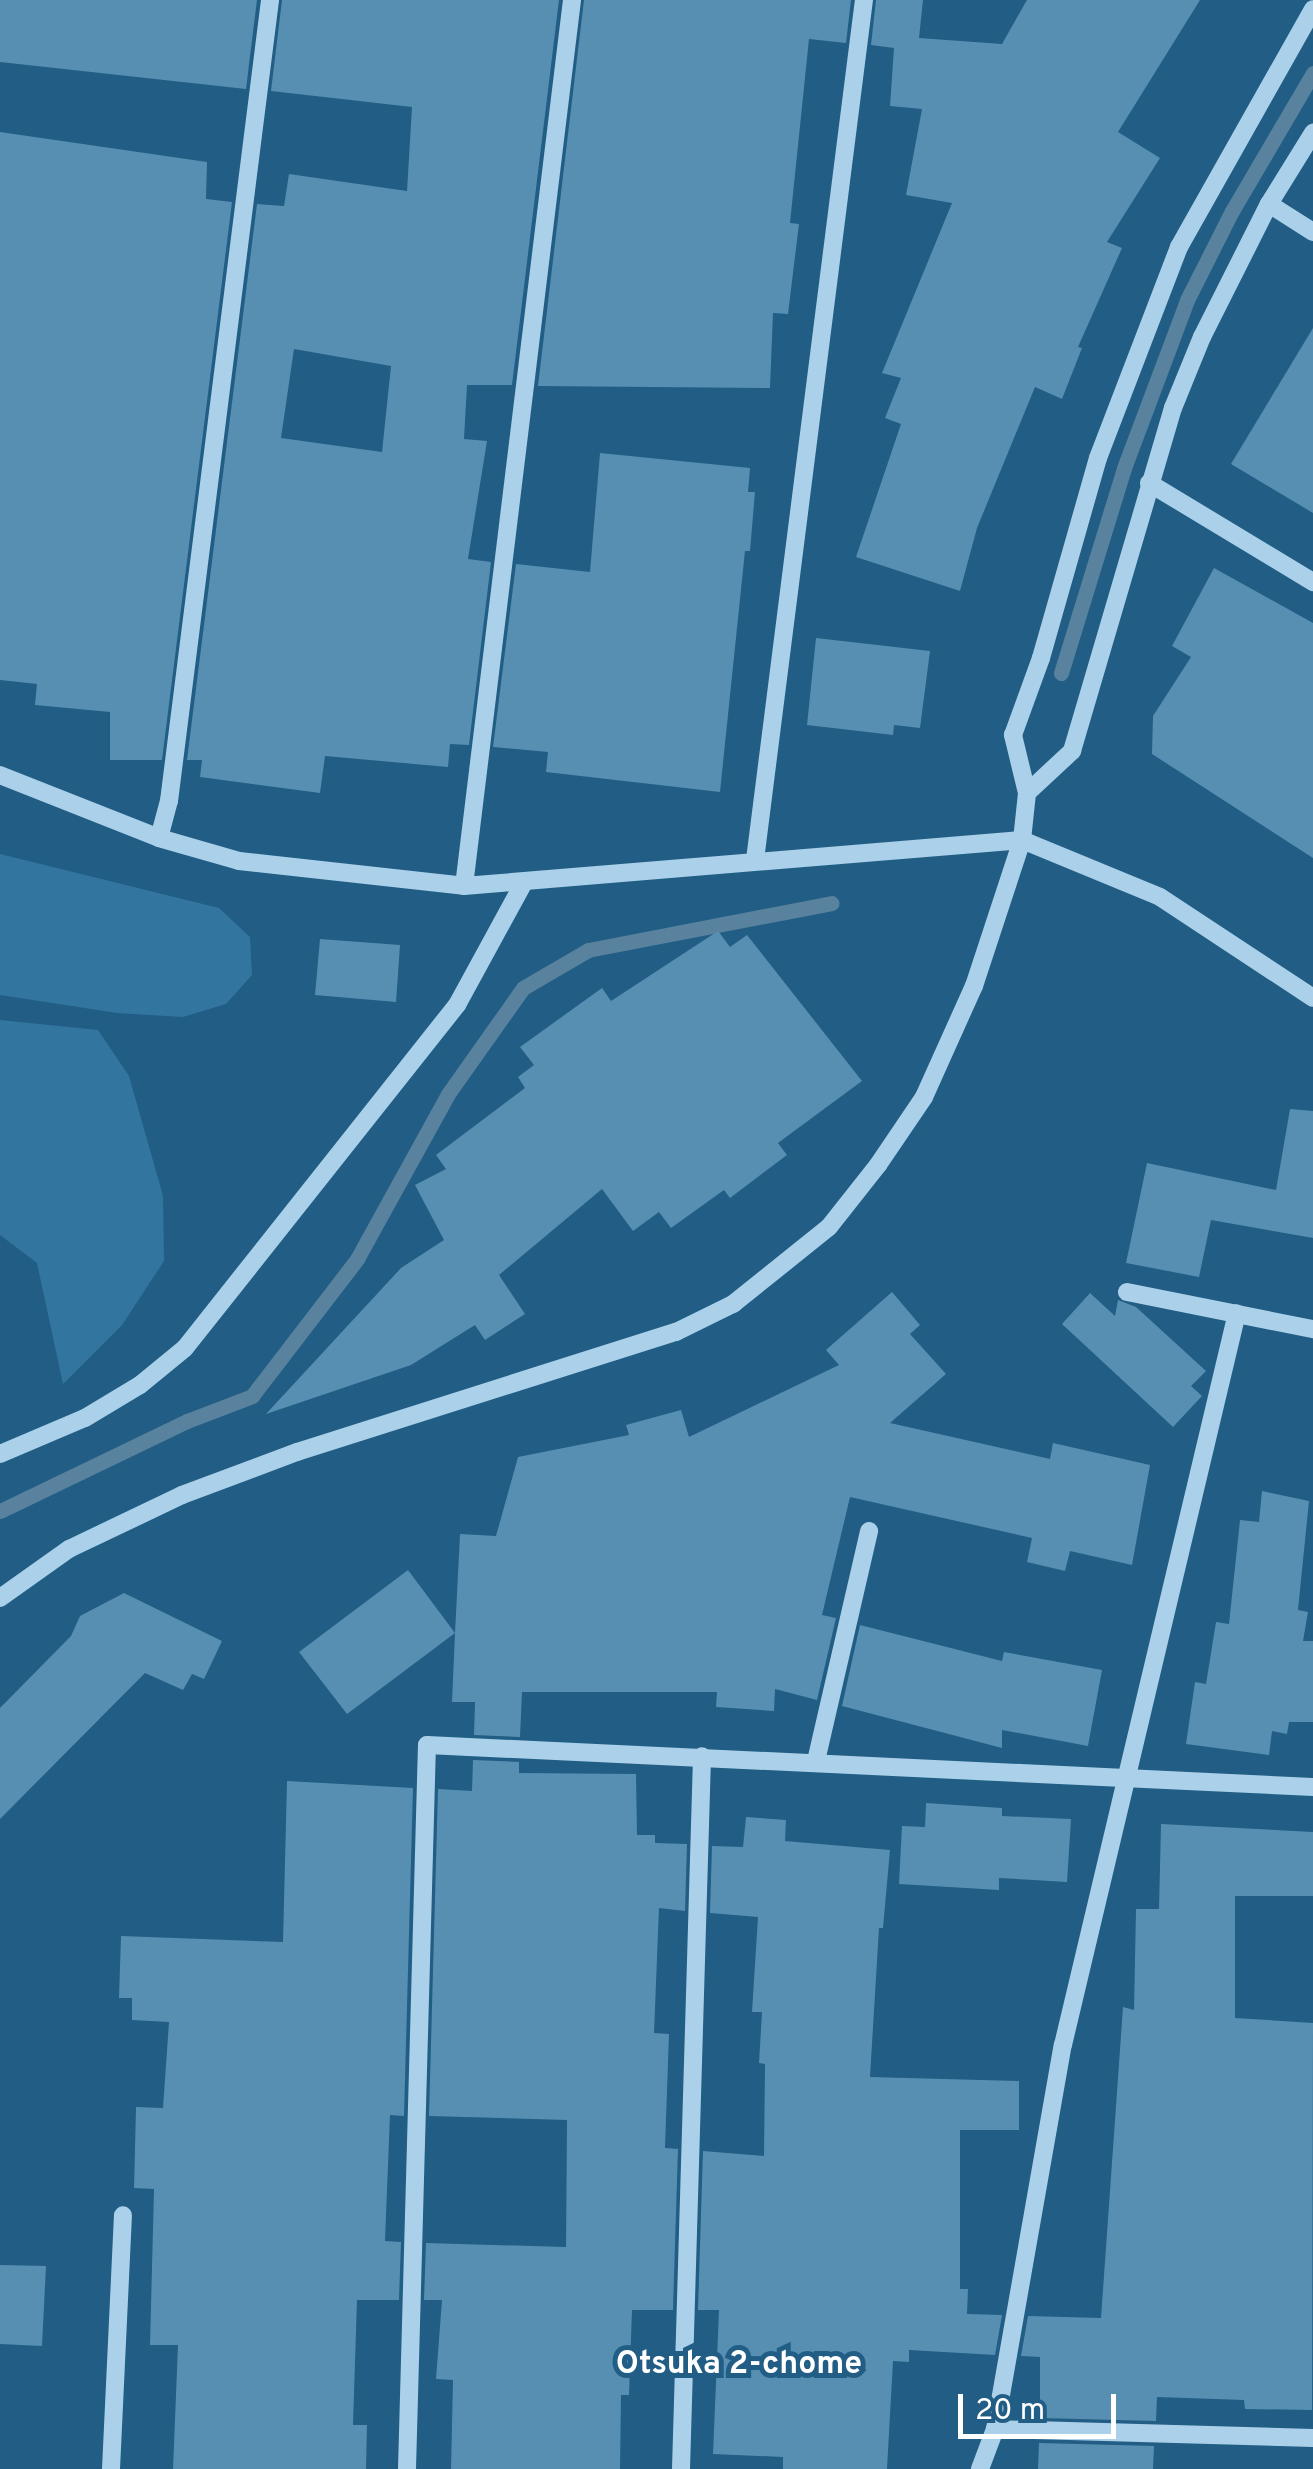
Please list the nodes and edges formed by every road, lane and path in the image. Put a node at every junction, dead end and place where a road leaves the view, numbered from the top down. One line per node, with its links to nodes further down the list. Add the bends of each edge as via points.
1 (270, 0): 12 (street)
2 (572, 0): 16 (street)
3 (864, 0): 14 (street)
4 (1311, 4): 11 (street, via 1178,246 1098,458 1013,735)
5 (1313, 133): 6 (street)
6 (1269, 204): 7 (street); 8 (street, via 1202,337)
7 (1313, 232)
8 (1149, 483): 9 (street); 11 (street, via 1072,751)
9 (1313, 582)
10 (0, 775): 12 (street)
11 (1028, 793): 13 (street)
12 (159, 838): 16 (street, via 238,861)
13 (1022, 840): 14 (street); 17 (street, via 1160,897); 23 (street, via 994,933 924,1096 829,1226 733,1304 676,1332 296,1452 182,1495 68,1549)
14 (755, 860): 15 (street)
15 (523, 884): 16 (street); 21 (street, via 457,1005 185,1348 85,1418)
16 (464, 886)
17 (1313, 998)
18 (1128, 1292): 19 (street)
19 (1237, 1314): 20 (street); 26 (street)
20 (1313, 1329)
21 (0, 1454)
22 (869, 1531): 25 (street)
23 (0, 1598)
24 (702, 1756): 25 (street); 32 (street, via 427,1744); 33 (street)
25 (816, 1761): 26 (street)
26 (1125, 1780): 27 (street); 29 (street, via 1063,2045)
27 (1313, 1787)
28 (123, 2215): 31 (street)
29 (994, 2429): 30 (street); 34 (street)
30 (1313, 2438)
31 (111, 2469)
32 (408, 2469)
33 (681, 2469)
34 (980, 2469)

